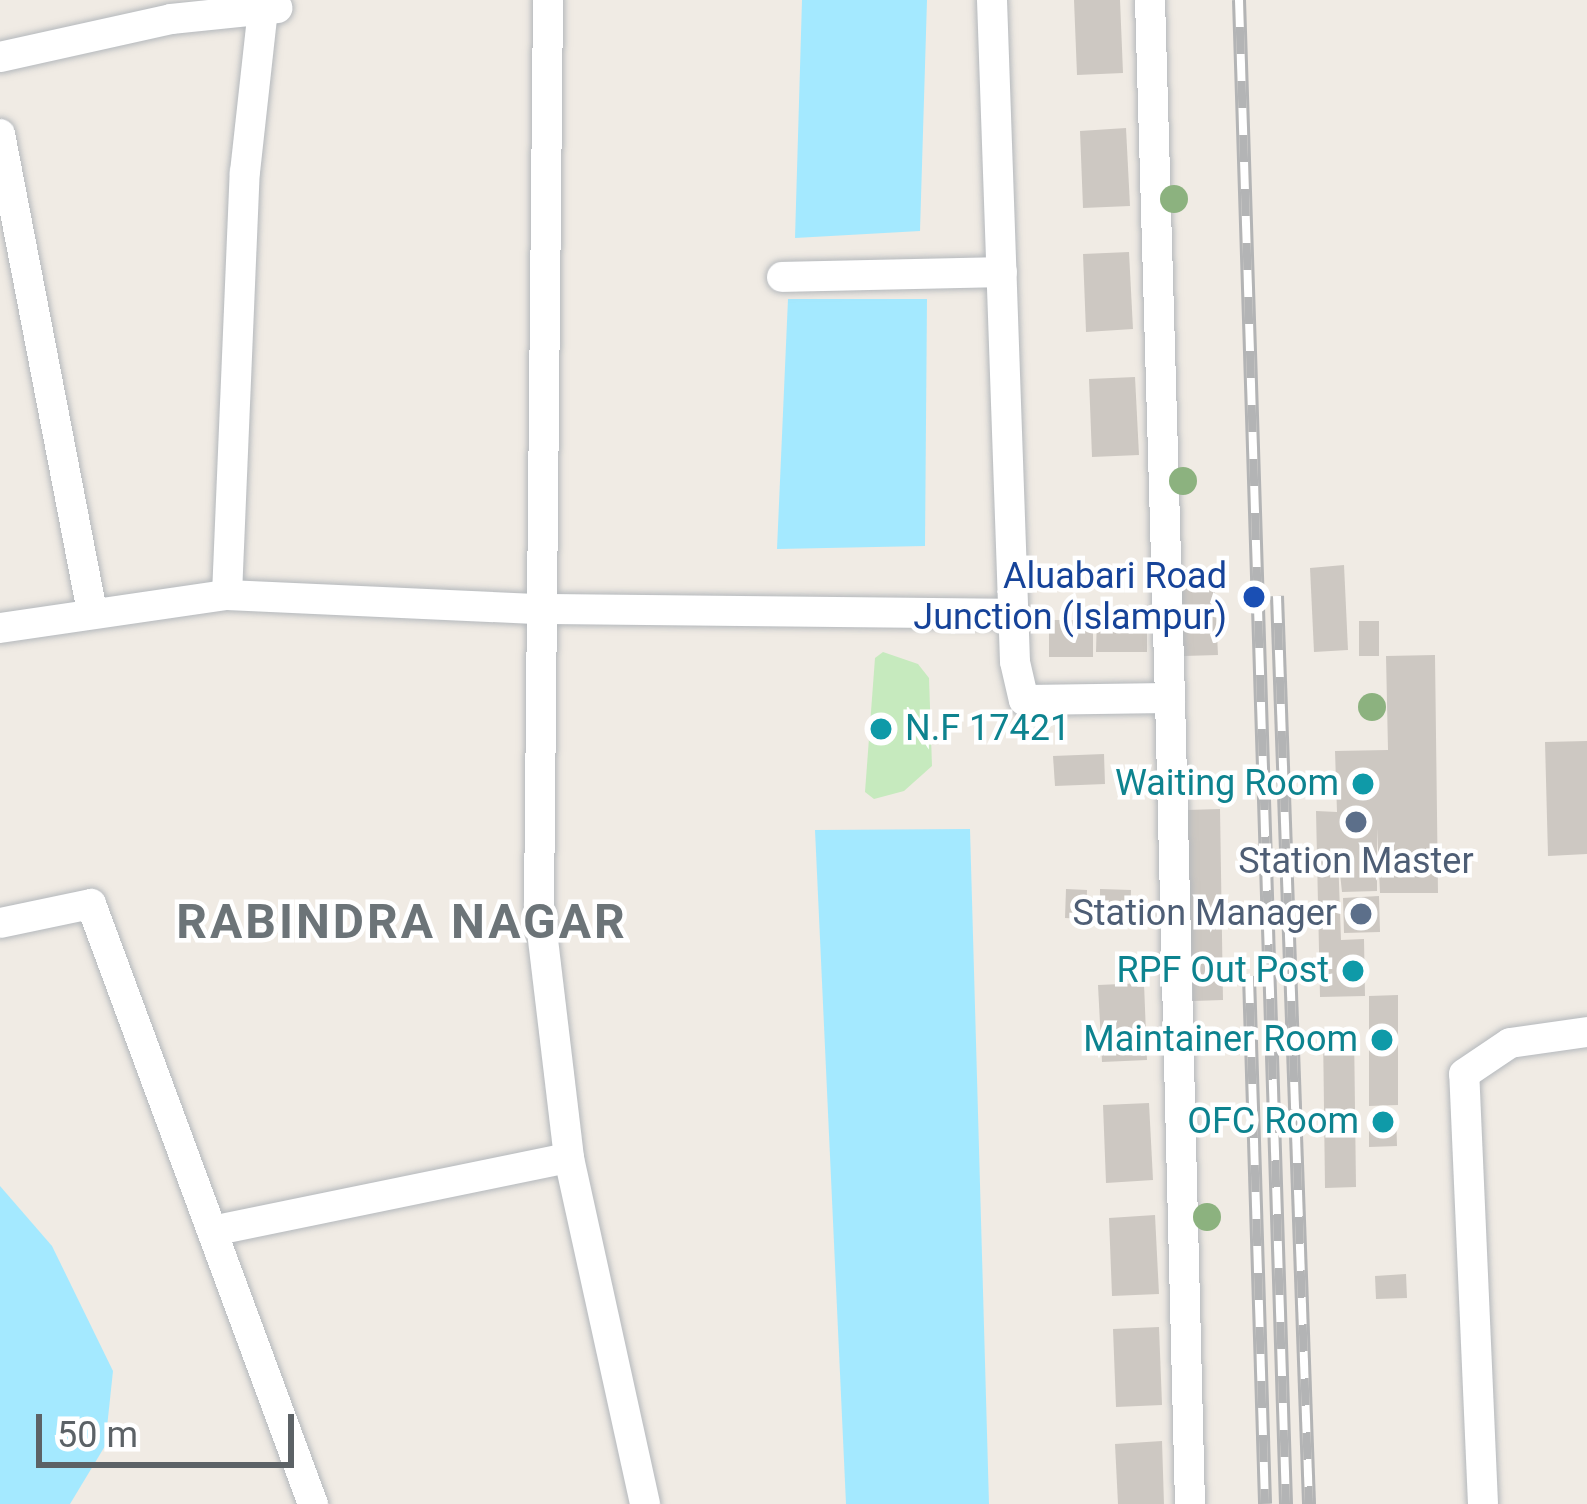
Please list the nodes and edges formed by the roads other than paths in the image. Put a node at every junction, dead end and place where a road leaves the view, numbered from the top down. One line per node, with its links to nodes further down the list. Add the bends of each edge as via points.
1 (548, 0): 11 (street)
2 (992, 0): 7 (street)
3 (1150, 0): 14 (street)
4 (270, 3): 5 (street); 9 (street, via 245,172)
5 (0, 57)
6 (0, 134): 10 (street)
7 (1002, 272): 8 (street); 12 (street)
8 (782, 277)
9 (227, 595): 10 (street); 11 (street)
10 (91, 608): 13 (street)
11 (541, 609): 12 (street); 17 (street, via 539,907)
12 (1013, 614): 14 (street, via 1024,700)
13 (0, 628)
14 (1170, 698): 21 (street)
15 (0, 923): 18 (street, via 92,904)
16 (1587, 1032): 22 (street, via 1510,1043 1464,1074)
17 (569, 1158): 18 (street); 20 (street)
18 (218, 1230): 19 (street)
19 (313, 1504)
20 (645, 1504)
21 (1190, 1504)
22 (1484, 1504)

